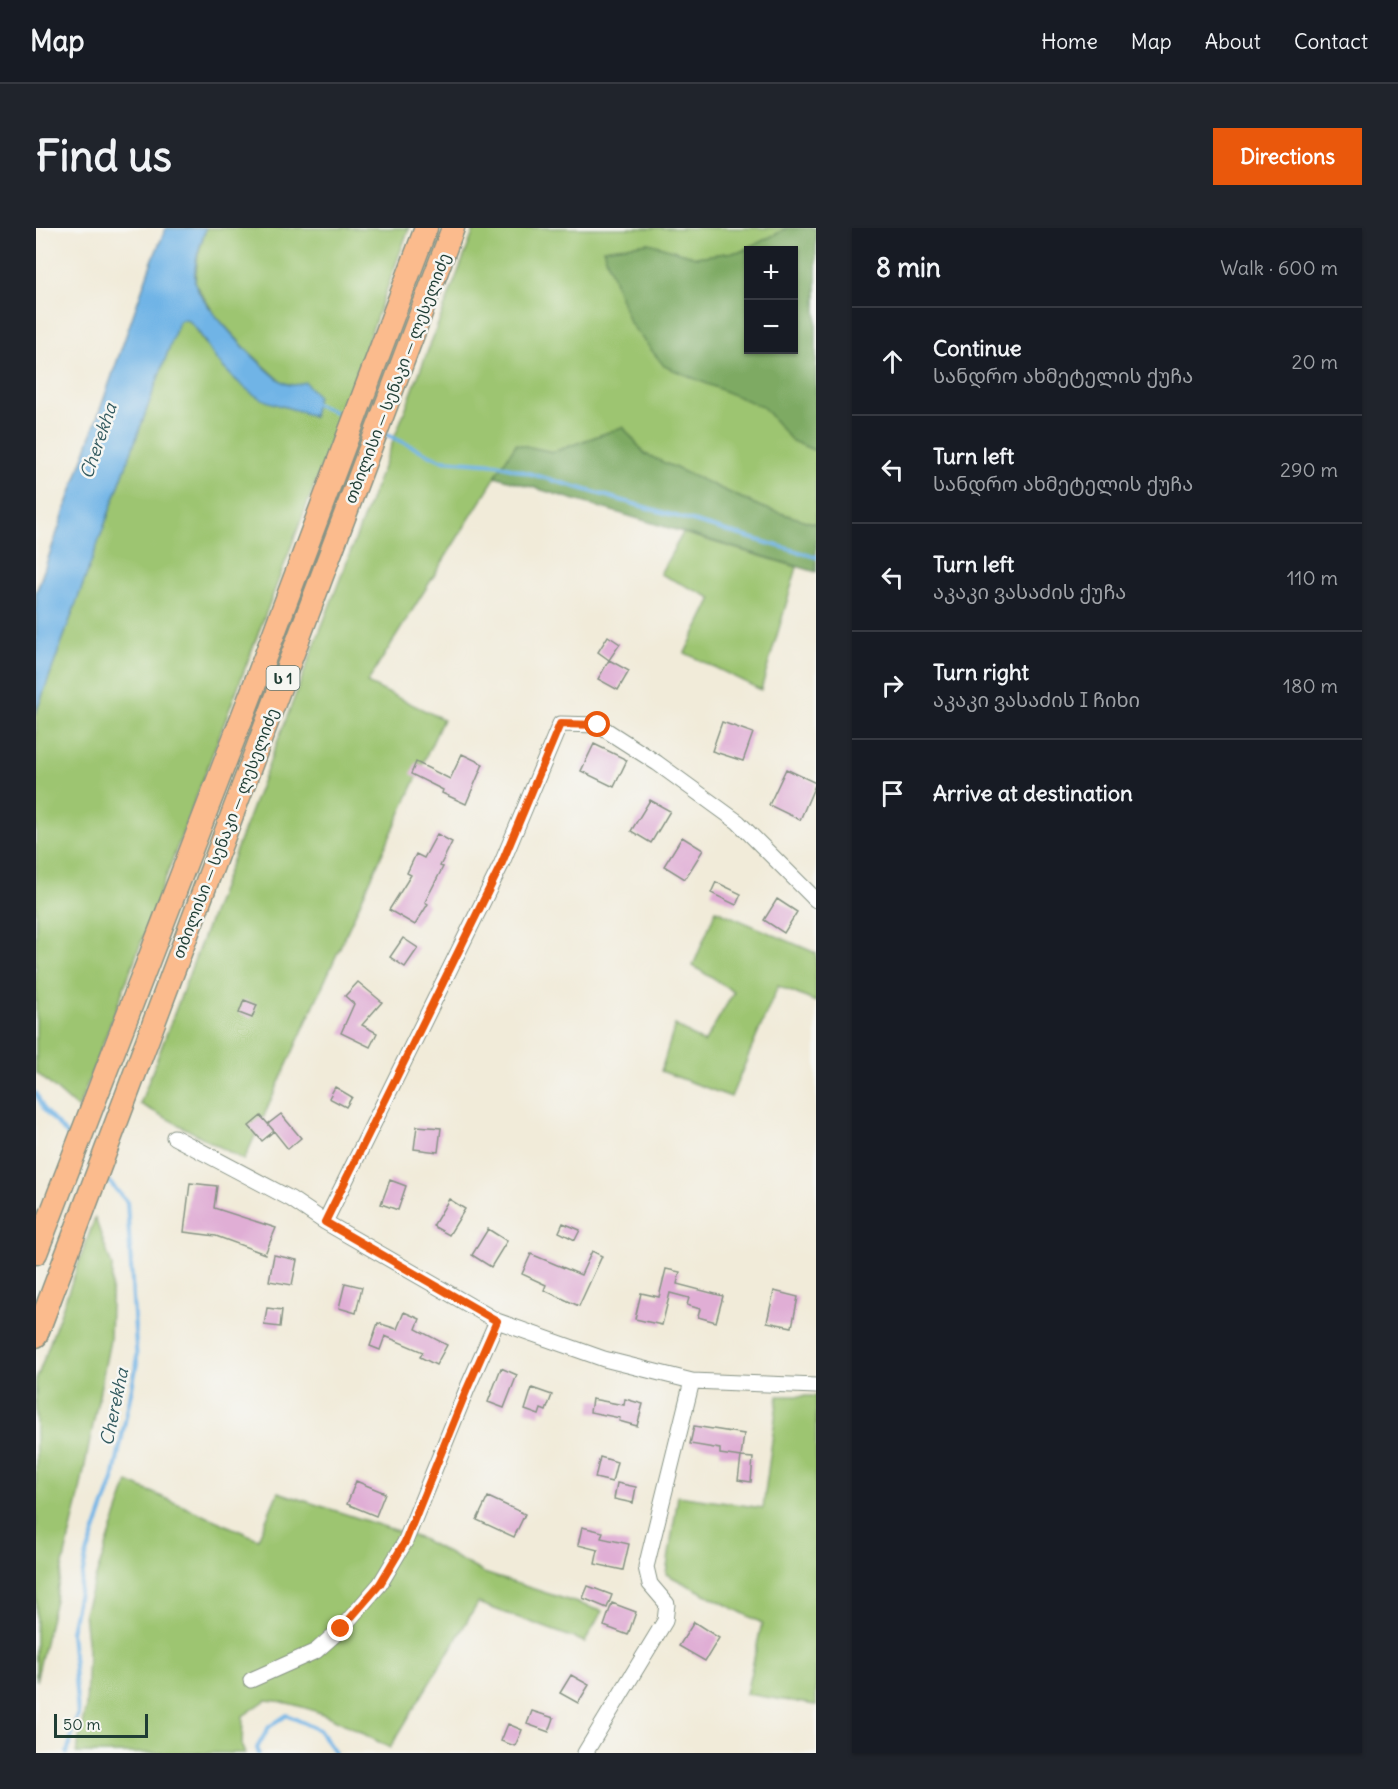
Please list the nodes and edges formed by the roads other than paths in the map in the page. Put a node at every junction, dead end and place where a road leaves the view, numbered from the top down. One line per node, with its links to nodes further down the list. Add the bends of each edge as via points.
1 (426, 228): 6 (highway, თბილისი — სენაკი — ლესელიძე / ს 1, via 254,689)
2 (453, 228): 8 (highway, თბილისი — სენაკი — ლესელიძე / ს 1)
3 (816, 900): 5 (street, via 738,822 657,762 598,725 560,724 501,865)
4 (174, 1137): 5 (street, via 291,1199)
5 (325, 1222): 7 (street)
6 (36, 1252)
7 (497, 1321): 9 (street, via 604,1359); 11 (street, via 405,1542 380,1584 316,1651)
8 (36, 1336)
9 (692, 1381): 10 (street); 12 (street, via 646,1567 650,1584 667,1604 664,1621)
10 (816, 1386)
11 (251, 1680)
12 (585, 1753)

